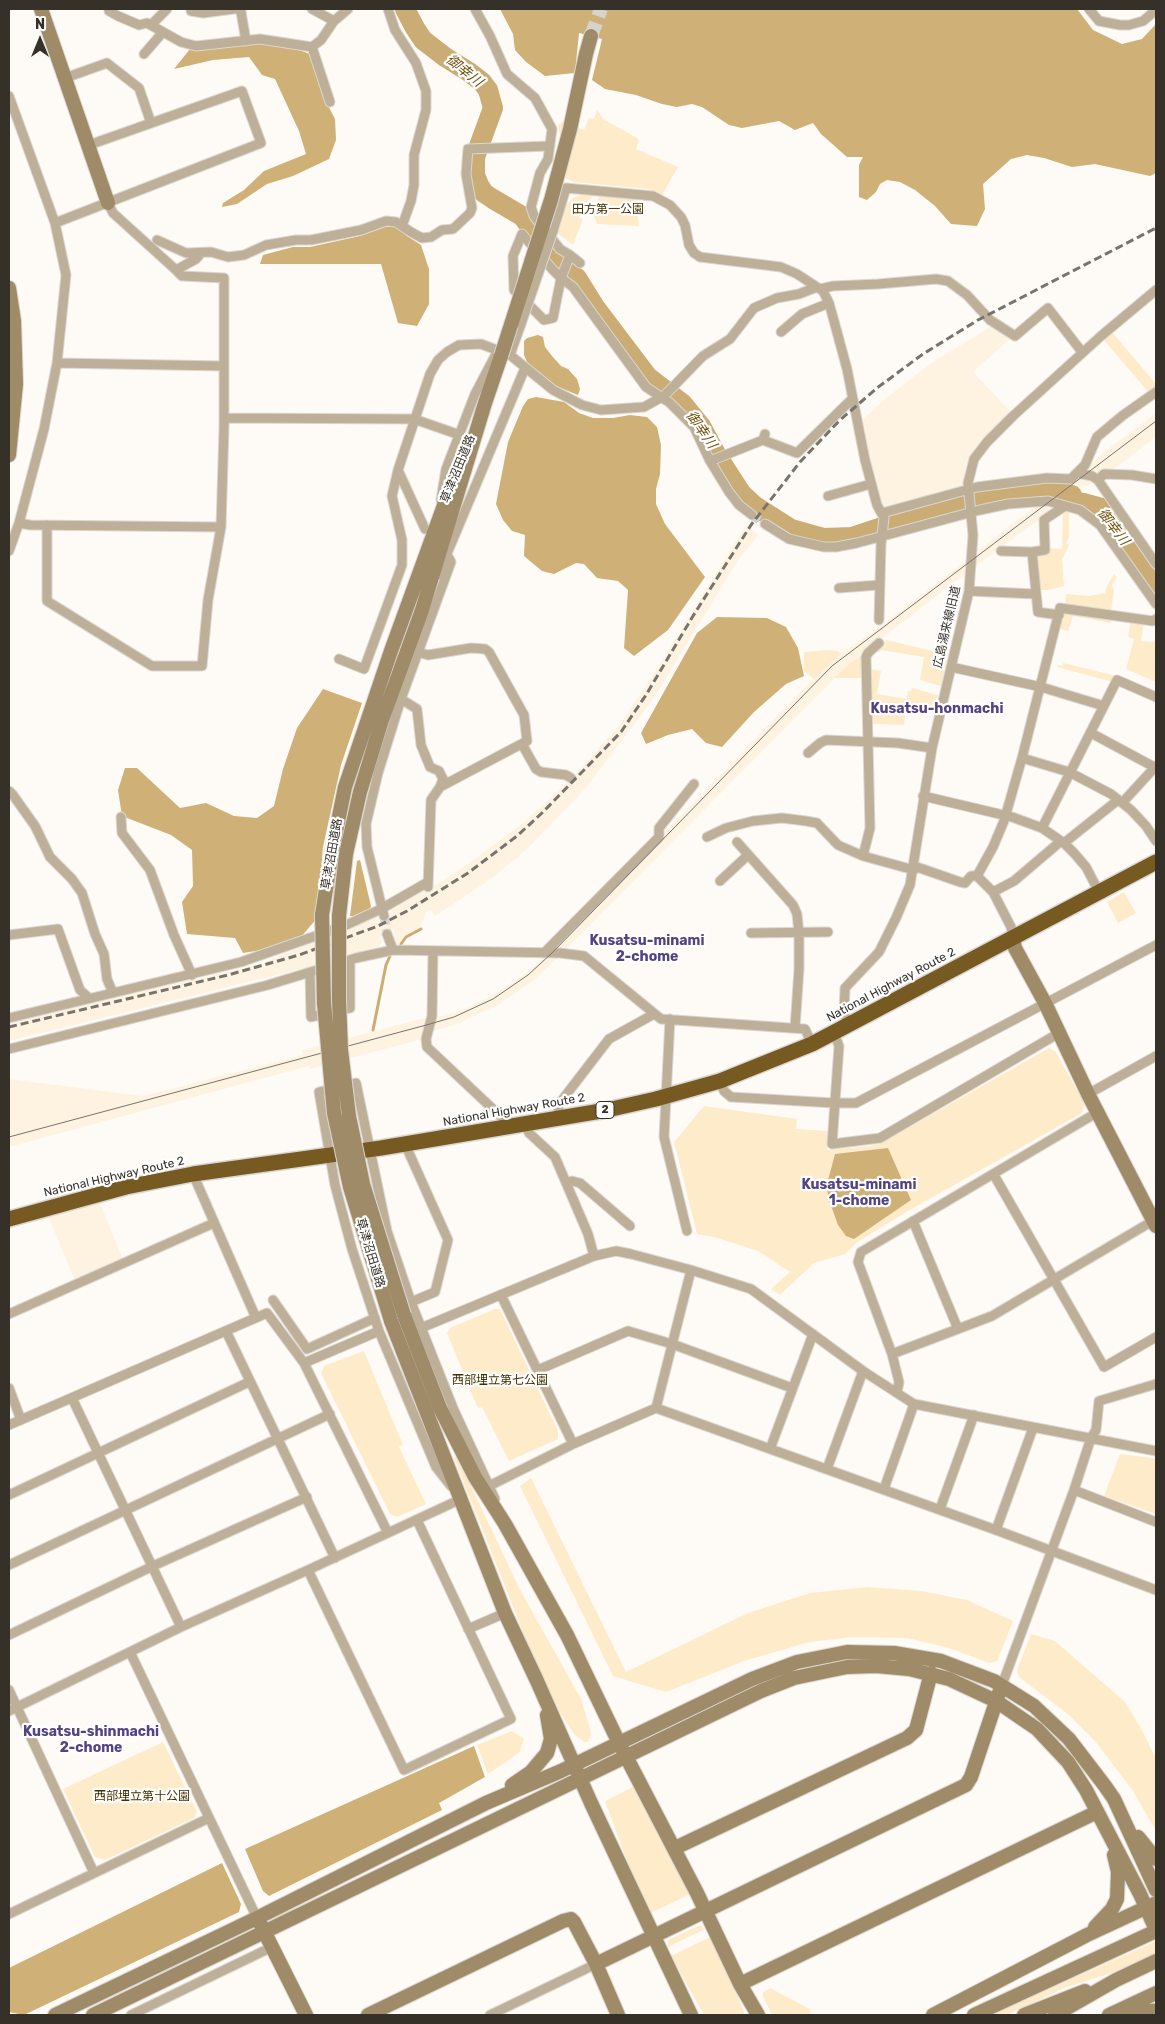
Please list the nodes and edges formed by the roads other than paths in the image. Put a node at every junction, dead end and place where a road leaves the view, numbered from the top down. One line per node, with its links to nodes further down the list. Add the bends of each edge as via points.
1 (40, 9): 19 (street)
2 (167, 9): 13 (street)
3 (236, 9): 11 (street, via 204,13); 16 (street, via 242,12)
4 (347, 9): 12 (street)
5 (388, 9): 29 (street, via 395,30 416,63 426,91 426,110 414,155 411,201)
6 (475, 9): 24 (street, via 507,74 535,98 551,125)
7 (1089, 9): 10 (street, via 1099,21 1120,25 1143,21)
8 (109, 10): 13 (street, via 139,25 147,23)
9 (312, 10): 12 (street)
10 (1156, 10)
11 (191, 11)
12 (334, 21): 17 (street)
13 (151, 26): 14 (street)
14 (163, 32): 16 (street, via 196,46); 18 (street)
15 (591, 36): 42 (street, 草津沼田道路, bridge, via 551,200)
16 (246, 41): 17 (street, via 260,39)
17 (312, 47): 21 (street)
18 (144, 54)
19 (65, 78): 22 (street, via 107,63 139,88); 23 (street)
20 (9, 96): 28 (street)
21 (330, 102)
22 (151, 123): 23 (street); 27 (street, via 242,91 261,143)
23 (89, 145): 27 (street)
24 (550, 146): 25 (street); 29 (street, via 471,147 466,164 470,214 453,230 442,230 431,237 422,238)
25 (548, 159): 26 (street, via 549,171); 32 (street, via 540,173 531,207 534,216)
26 (566, 188): 37 (street, via 653,196 681,217 689,245 700,257 781,267); 42 (street, bridge, via 521,324)
27 (108, 203): 28 (street); 34 (street, via 113,214)
28 (55, 222): 43 (street, via 66,275)
29 (402, 226): 31 (street, via 386,221 361,230 311,240 266,245 244,255 228,257)
30 (157, 240): 31 (street, via 186,254)
31 (201, 253): 34 (street)
32 (569, 257): 33 (street); 35 (street)
33 (580, 263)
34 (176, 270): 44 (street, via 182,276 224,278)
35 (562, 276): 35 (street, via 553,318 544,320 514,290 513,256 522,234); 47 (street, via 646,387)
36 (9, 288): 53 (street, via 14,321 16,384)
37 (819, 288): 39 (street); 41 (street, via 936,279 948,281 995,323 1015,336 1048,308); 47 (street, via 777,298 754,308 730,339 704,356)
38 (1156, 290): 41 (street, 広島湯来線旧道)
39 (829, 303): 40 (street, via 802,314); 48 (street)
40 (781, 332)
41 (1082, 352): 60 (street, 広島湯来線旧道, via 986,442 974,459)
42 (502, 355): 45 (street); 49 (street, 草津沼田道路); 51 (street, via 496,349 470,343 447,352 430,374); 52 (street, via 475,394)
43 (57, 363): 44 (street); 66 (street)
44 (224, 366): 50 (street)
45 (525, 368): 47 (street, via 564,396 602,410 644,408); 82 (street)
46 (1156, 392): 56 (street, via 1097,437 1085,466)
47 (665, 394): 54 (street, via 694,427)
48 (852, 399): 54 (street, via 797,453 764,437 747,448); 59 (street)
49 (485, 403): 69 (street, 草津沼田道路); 82 (street, 草津沼田道路)
50 (224, 418): 51 (street); 70 (street)
51 (414, 419): 52 (street); 55 (street)
52 (460, 434): 69 (street, via 446,469)
53 (9, 455)
54 (712, 460): 65 (street, via 734,499)
55 (398, 470): 69 (street); 88 (street, via 392,496 402,540 402,565 364,669)
56 (1077, 473): 58 (street); 60 (street, via 1071,479 1048,478)
57 (1156, 479): 58 (street, via 1104,474)
58 (1098, 480): 76 (street)
59 (871, 484): 61 (street); 64 (street)
60 (969, 491): 63 (street, 広島湯来線旧道); 64 (street)
61 (828, 496)
62 (1065, 506): 63 (street, via 1048,501); 74 (street, via 1044,520 1045,550); 81 (street, via 1080,510 1100,525)
63 (971, 509): 71 (street); 79 (street, 広島湯来線旧道, via 973,535)
64 (882, 514): 71 (street)
65 (752, 515)
66 (19, 523): 68 (street); 72 (street)
67 (765, 524): 71 (street, via 789,539 824,547 846,546)
68 (46, 525): 70 (street); 70 (street, via 47,601 152,666 202,666 208,600)
69 (431, 526): 179 (street, 草津沼田道路, bridge, via 345,787 322,915 324,1003 334,1113 350,1187)
70 (221, 527)
71 (883, 534): 77 (street)
72 (9, 551)
73 (1002, 551): 74 (street)
74 (1032, 552): 80 (street)
75 (448, 558): 87 (street, via 451,562)
76 (1155, 561)
77 (879, 585): 78 (street); 85 (street)
78 (839, 588)
79 (969, 591): 80 (street); 89 (street, 広島湯来線旧道)
80 (1035, 594): 83 (street, via 1038,612)
81 (1156, 604)
82 (422, 610): 179 (street, 草津沼田道路, bridge, via 360,792 346,854 339,916 341,1050 349,1116)
83 (1059, 616): 84 (street, via 1060,608); 90 (street)
84 (1156, 619)
85 (879, 620)
86 (879, 643): 95 (street, via 866,658)
87 (418, 652): 92 (street); 96 (street, via 428,655 470,648 489,652 524,715 527,741)
88 (339, 659)
89 (951, 667): 90 (street); 97 (street, 広島湯来線旧道)
90 (1040, 687): 93 (street); 99 (street)
91 (1156, 697): 93 (street, via 1118,680)
92 (401, 699): 105 (street, via 416,709 421,745 430,767 439,771 443,779); 124 (street, via 366,824 367,847)
93 (1104, 706): 94 (street)
94 (1091, 733): 100 (street); 101 (street)
95 (870, 741): 97 (street); 98 (street, via 826,740); 117 (street, via 870,828)
96 (522, 744): 102 (street, via 536,769); 105 (street)
97 (932, 748): 107 (street, 広島湯来線旧道)
98 (808, 753)
99 (1022, 758): 101 (street); 109 (street)
100 (1156, 767): 108 (street)
101 (1069, 772): 108 (street); 111 (street)
102 (571, 778)
103 (9, 782): 106 (street)
104 (694, 784): 134 (street, via 659,828 659,837)
105 (440, 787): 124 (street, via 431,800 428,885)
106 (10, 795): 138 (street, via 35,826 50,857 82,893 104,954 107,979)
107 (923, 796): 109 (street); 119 (street, 広島湯来線旧道)
108 (1120, 801): 113 (street); 115 (street)
109 (1005, 815): 111 (street); 120 (street)
110 (121, 817): 137 (street, via 122,834 150,870)
111 (1042, 828): 115 (street)
112 (706, 838): 117 (street, via 752,821 782,818 814,822 838,845)
113 (1156, 841)
114 (736, 842): 116 (street)
115 (1063, 842): 122 (street, via 1014,881); 123 (street, via 1086,867)
116 (748, 856): 121 (street); 127 (street, via 793,905)
117 (863, 856): 119 (street)
118 (1156, 862): 123 (highway, National Highway Route 2 / 2)
119 (914, 868): 120 (street, via 965,883 971,876); 144 (street, 広島湯来線旧道, via 908,893 882,945 845,988 844,1014)
120 (977, 876): 122 (street)
121 (720, 881)
122 (993, 892): 130 (street)
123 (1099, 892): 130 (highway, National Highway Route 2 / 2)
124 (383, 912): 137 (street, via 242,962)
125 (828, 932): 127 (street)
126 (752, 933): 127 (street)
127 (799, 933): 145 (street)
128 (387, 934): 132 (street)
129 (9, 935): 139 (street, via 58,929 80,990)
130 (1013, 937): 140 (street, via 1015,948); 144 (highway, National Highway Route 2 / 2)
131 (1156, 945): 140 (street)
132 (393, 950): 133 (street); 135 (street)
133 (433, 951): 134 (street); 157 (street, via 432,1016 427,1048)
134 (544, 953): 141 (street, via 578,954 590,959)
135 (350, 960): 136 (street); 136 (street, via 350,1008 311,1017)
136 (310, 972): 149 (street)
137 (192, 975): 138 (street)
138 (113, 993): 139 (street)
139 (89, 998): 142 (street)
140 (1045, 1003): 147 (street); 154 (street, via 856,1103)
141 (654, 1014): 143 (street, via 661,1019); 156 (street, via 609,1039 559,1104)
142 (9, 1018)
143 (670, 1019): 145 (street); 153 (street)
144 (849, 1025): 146 (highway, National Highway Route 2 / 2)
145 (795, 1028): 148 (street, via 805,1029)
146 (834, 1033): 148 (highway, National Highway Route 2 / 2); 154 (street, via 839,1046)
147 (1059, 1033): 152 (street); 154 (street, via 880,1138 832,1144)
148 (812, 1044): 151 (highway, National Highway Route 2 / 2)
149 (9, 1049)
150 (1156, 1056): 152 (street)
151 (720, 1081): 153 (highway, National Highway Route 2 / 2); 154 (street, via 724,1092 731,1097)
152 (1088, 1094): 155 (street)
153 (666, 1097): 156 (highway, National Highway Route 2 / 2); 169 (street, via 664,1137)
154 (834, 1103)
155 (1098, 1112): 162 (street); 166 (street)
156 (558, 1117): 157 (highway, National Highway Route 2 / 2)
157 (518, 1125): 158 (highway, National Highway Route 2 / 2); 163 (street, via 555,1157)
158 (405, 1144): 159 (highway, National Highway Route 2 / 2); 175 (street, via 448,1240 435,1292)
159 (369, 1149): 160 (highway, National Highway Route 2 / 2); 160 (street, via 356,1083 319,1092); 175 (street, via 387,1231)
160 (329, 1154): 161 (highway, National Highway Route 2 / 2); 178 (street, via 352,1250)
161 (193, 1174): 164 (highway, National Highway Route 2 / 2, via 126,1187); 167 (street)
162 (994, 1175): 165 (street); 172 (street)
163 (566, 1183): 168 (street, via 572,1181 588,1189); 170 (street)
164 (9, 1219)
165 (913, 1221): 181 (street); 187 (street, via 862,1252 858,1262)
166 (1155, 1222): 172 (street)
167 (214, 1223): 176 (street); 177 (street)
168 (630, 1226)
169 (687, 1231)
170 (594, 1256): 171 (street, via 624,1252); 173 (street)
171 (691, 1270): 184 (street, via 751,1289); 186 (street)
172 (1053, 1279): 181 (street, via 992,1316); 185 (street, via 1104,1367)
173 (501, 1295): 180 (street); 189 (street)
174 (273, 1300): 178 (street, via 307,1349)
175 (411, 1302): 180 (street)
176 (9, 1314)
177 (256, 1318): 182 (street); 188 (street, via 268,1313)
178 (375, 1318): 183 (street)
179 (397, 1318): 216 (street); 221 (street, via 475,1476)
180 (421, 1328): 211 (street)
181 (958, 1329): 187 (street)
182 (226, 1331): 191 (street); 196 (street)
183 (379, 1331): 188 (street); 216 (street, via 436,1467)
184 (813, 1334): 190 (street); 194 (street)
185 (1156, 1336)
186 (672, 1344): 189 (street, via 628,1331); 194 (street); 198 (street)
187 (892, 1354): 195 (street, via 899,1382)
188 (304, 1363): 199 (street)
189 (538, 1370): 206 (street)
190 (863, 1371): 195 (street); 210 (street)
191 (250, 1382): 205 (street); 209 (street)
192 (1156, 1384): 204 (street, via 1099,1401 1096,1430)
193 (9, 1388): 201 (street)
194 (792, 1388): 207 (street)
195 (897, 1393): 197 (street)
196 (72, 1398): 201 (street); 209 (street)
197 (914, 1404): 200 (street); 212 (street)
198 (656, 1408): 206 (street); 207 (street)
199 (330, 1414): 205 (street); 223 (street)
200 (974, 1415): 203 (street); 218 (street)
201 (21, 1420): 202 (street)
202 (9, 1425)
203 (1033, 1428): 204 (street); 222 (street)
204 (1091, 1438): 208 (street); 213 (street)
205 (277, 1440): 215 (street); 217 (street)
206 (573, 1444): 211 (street)
207 (770, 1449): 210 (street)
208 (1156, 1451)
209 (98, 1452): 214 (street); 217 (street)
210 (827, 1469): 212 (street)
211 (489, 1486): 221 (street)
212 (884, 1490): 218 (street)
213 (1074, 1490): 220 (street); 224 (street)
214 (9, 1495)
215 (307, 1497): 225 (street); 227 (street)
216 (461, 1499): 219 (street); 230 (street)
217 (126, 1509): 226 (street); 227 (street)
218 (940, 1509): 222 (street)
219 (417, 1520): 223 (street); 232 (street)
220 (1156, 1522)
221 (505, 1524): 241 (street, via 567,1635)
222 (996, 1530): 224 (street)
223 (388, 1533): 225 (street)
224 (1050, 1550): 229 (street); 237 (street)
225 (335, 1558): 228 (street)
226 (9, 1565)
227 (153, 1566): 231 (street); 233 (street)
228 (308, 1570): 231 (street); 232 (street, via 404,1770 510,1719)
229 (1156, 1590)
230 (505, 1613): 232 (street); 236 (street)
231 (181, 1627): 234 (street)
232 (468, 1629)
233 (9, 1635)
234 (130, 1652): 240 (street); 248 (street)
235 (931, 1674): 239 (street, via 960,1682); 242 (street, via 870,1666 840,1668 794,1678); 250 (street, via 916,1730 908,1738)
236 (537, 1681): 243 (street); 246 (street, via 551,1739 547,1753 531,1772)
237 (1002, 1685): 239 (street); 241 (street, via 924,1656 875,1651 834,1654 768,1672); 245 (street, via 1034,1706 1059,1728)
238 (9, 1690): 240 (street)
239 (996, 1701): 247 (street, via 1032,1724 1059,1751); 255 (street, via 966,1785)
240 (13, 1709): 252 (street)
241 (619, 1743): 242 (street); 243 (street)
242 (627, 1757): 244 (street); 250 (street)
243 (575, 1764): 244 (street); 246 (street)
244 (581, 1780): 259 (street); 261 (street)
245 (1114, 1799): 251 (street); 253 (street)
246 (486, 1803): 257 (street)
247 (1097, 1812): 249 (street); 266 (street)
248 (209, 1818): 252 (street); 257 (street)
249 (1109, 1836): 254 (street); 260 (street, via 1118,1872 1117,1899)
250 (675, 1848): 255 (street)
251 (1156, 1859)
252 (94, 1873): 256 (street)
253 (1156, 1890)
254 (1151, 1905): 258 (street); 260 (street)
255 (706, 1911): 261 (street); 266 (street)
256 (9, 1914)
257 (257, 1918): 259 (street); 270 (street)
258 (1155, 1928): 280 (street)
259 (264, 1932): 262 (street); 271 (street)
260 (1087, 1935): 279 (street)
261 (654, 1936): 264 (street); 269 (street)
262 (272, 1948): 272 (street); 273 (street)
263 (1156, 1961): 265 (street)
264 (596, 1964): 274 (street, via 574,1922 566,1919); 275 (street); 276 (street)
265 (1116, 1980): 281 (street); 282 (street)
266 (741, 1986): 277 (street); 278 (street)
267 (1156, 1992): 283 (street)
268 (1156, 2011): 284 (street, via 1138,2010)
269 (691, 2013)
270 (55, 2015)
271 (93, 2015)
272 (131, 2015)
273 (306, 2015)
274 (368, 2015)
275 (490, 2015)
276 (618, 2015)
277 (752, 2015)
278 (758, 2015)
279 (933, 2015)
280 (974, 2015)
281 (1024, 2015)
282 (1055, 2015)
283 (1109, 2015)
284 (1120, 2015)

